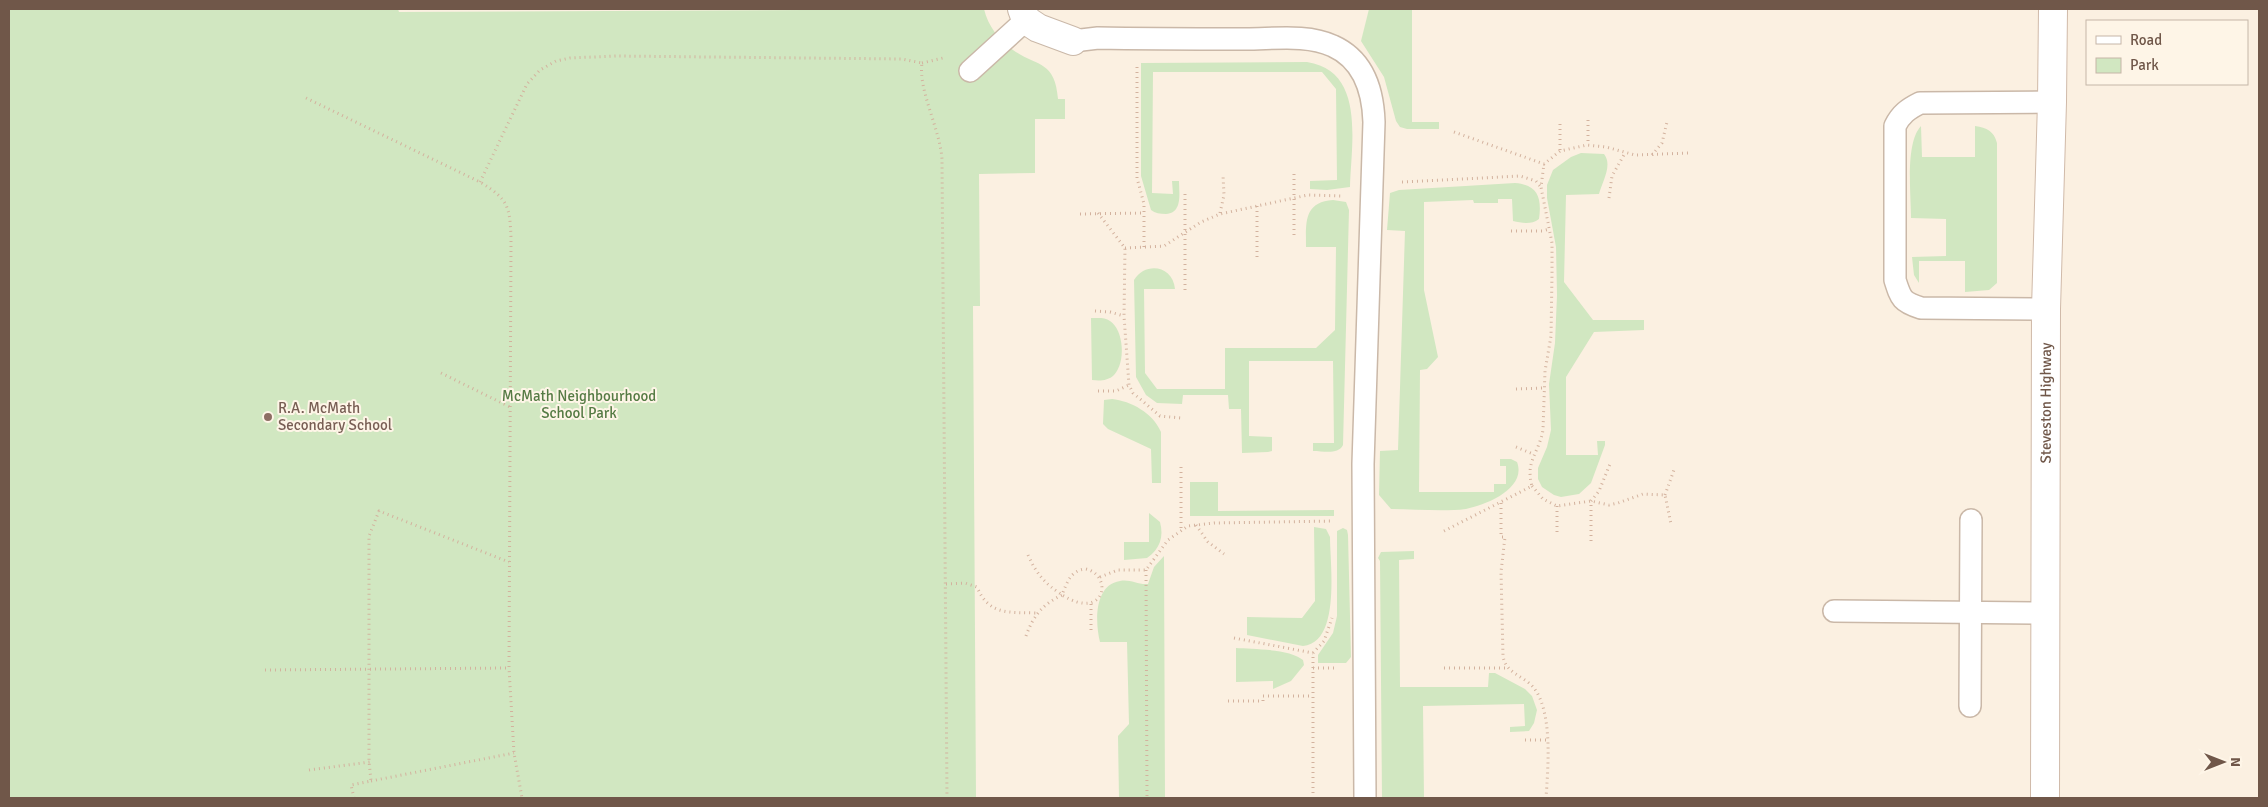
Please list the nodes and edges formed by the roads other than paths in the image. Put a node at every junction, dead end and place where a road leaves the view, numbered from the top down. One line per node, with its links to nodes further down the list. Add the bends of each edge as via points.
1 (2053, 9): 5 (main road, Steveston Highway)
2 (1024, 14): 3 (main road, via 1053,35); 4 (lane)
3 (1072, 41): 12 (lane, via 1098,38 1320,42 1334,46 1367,79 1372,93 1374,122 1363,474)
4 (970, 71)
5 (2052, 102): 6 (main road, Steveston Highway); 6 (lane, via 1920,103 1899,117 1895,126 1895,280 1905,303 1921,308)
6 (2046, 309): 10 (main road, Steveston Highway)
7 (1971, 520): 9 (lane)
8 (1834, 611): 9 (lane)
9 (1970, 612): 10 (lane); 11 (lane)
10 (2045, 613): 13 (main road, Steveston Highway)
11 (1970, 706)
12 (1365, 798)
13 (2045, 798)

